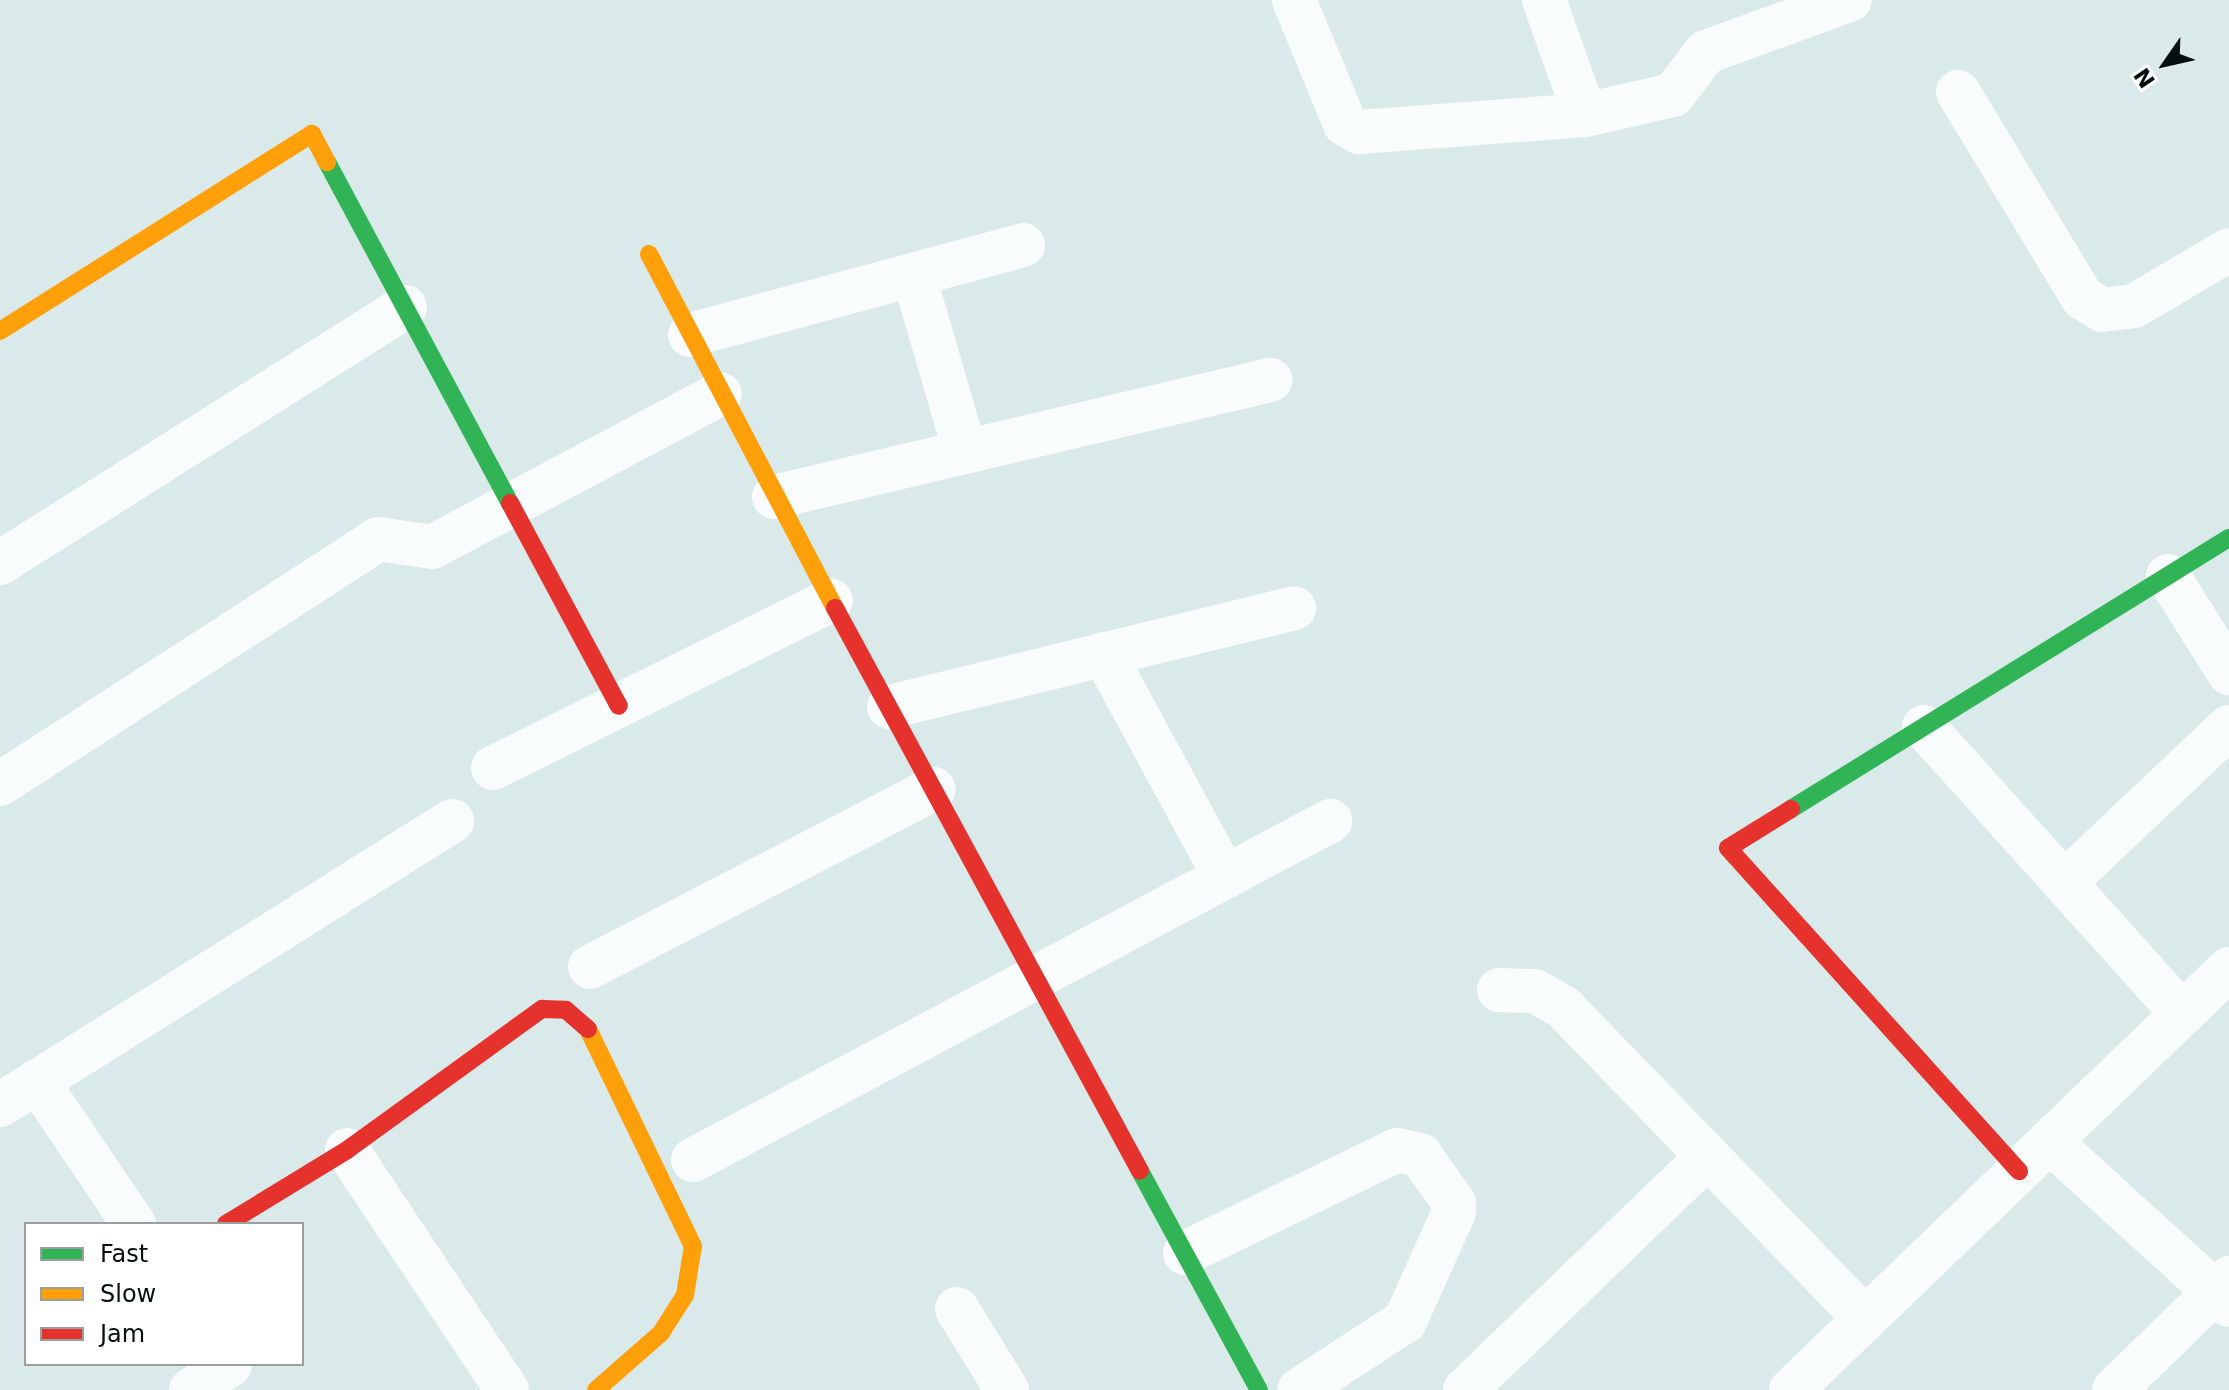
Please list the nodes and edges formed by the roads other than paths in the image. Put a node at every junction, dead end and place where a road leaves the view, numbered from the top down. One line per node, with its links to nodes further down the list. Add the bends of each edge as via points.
1 (1294, 0): 6 (street, via 1345,124 1359,132)
2 (1544, 0): 6 (street)
3 (1850, 0): 4 (street)
4 (1784, 12): 6 (street, via 1706,52 1673,95)
5 (1958, 92): 8 (street, via 2083,298 2102,310 2134,306)
6 (1585, 115)
7 (1023, 245): 10 (street)
8 (2229, 250)
9 (649, 254): 13 (street)
10 (914, 276): 13 (street); 16 (street)
11 (405, 307): 12 (street, via 312,134); 18 (street); 20 (street)
12 (0, 331)
13 (690, 335): 15 (street)
14 (1270, 380): 16 (street)
15 (720, 394): 17 (street); 18 (street)
16 (965, 452): 17 (street)
17 (774, 497): 22 (street)
18 (512, 506): 26 (street); 31 (street, via 432,547 378,539)
19 (2229, 538): 21 (street)
20 (0, 563)
21 (2168, 576): 25 (street); 28 (street)
22 (831, 600): 26 (street); 27 (street)
23 (1294, 608): 24 (street)
24 (1104, 654): 27 (street); 35 (street)
25 (2229, 673)
26 (619, 706): 30 (street)
27 (889, 707): 32 (street)
28 (1924, 727): 36 (street); 45 (street, via 1728,848)
29 (2229, 727): 36 (street)
30 (493, 768)
31 (0, 784)
32 (934, 789): 37 (street); 39 (street)
33 (452, 821): 42 (street)
34 (1330, 821): 35 (street)
35 (1225, 877): 39 (street)
36 (2064, 883): 41 (street)
37 (590, 967)
38 (2229, 969): 41 (street)
39 (1036, 978): 47 (street); 50 (street)
40 (1499, 990): 46 (street, via 1535,991 1564,1008)
41 (2182, 1014): 45 (street)
42 (37, 1081): 43 (street); 48 (street)
43 (0, 1105)
44 (347, 1150): 49 (street); 58 (street); 59 (street, via 542,1009 566,1010 587,1026 693,1246 685,1295 661,1333)
45 (2034, 1156): 51 (street); 53 (street)
46 (1707, 1157): 53 (street); 63 (street)
47 (693, 1160)
48 (133, 1222)
49 (229, 1222)
50 (1185, 1253): 61 (street); 62 (street, via 1397,1150 1420,1155 1454,1203 1454,1212 1405,1321)
51 (2225, 1291): 65 (street)
52 (957, 1309): 60 (street)
53 (1865, 1319): 64 (street)
54 (227, 1366): 56 (street)
55 (231, 1366): 57 (street)
56 (191, 1390)
57 (247, 1390)
58 (507, 1390)
59 (596, 1390)
60 (1007, 1390)
61 (1259, 1390)
62 (1299, 1390)
63 (1465, 1390)
64 (1791, 1390)
65 (2114, 1390)

